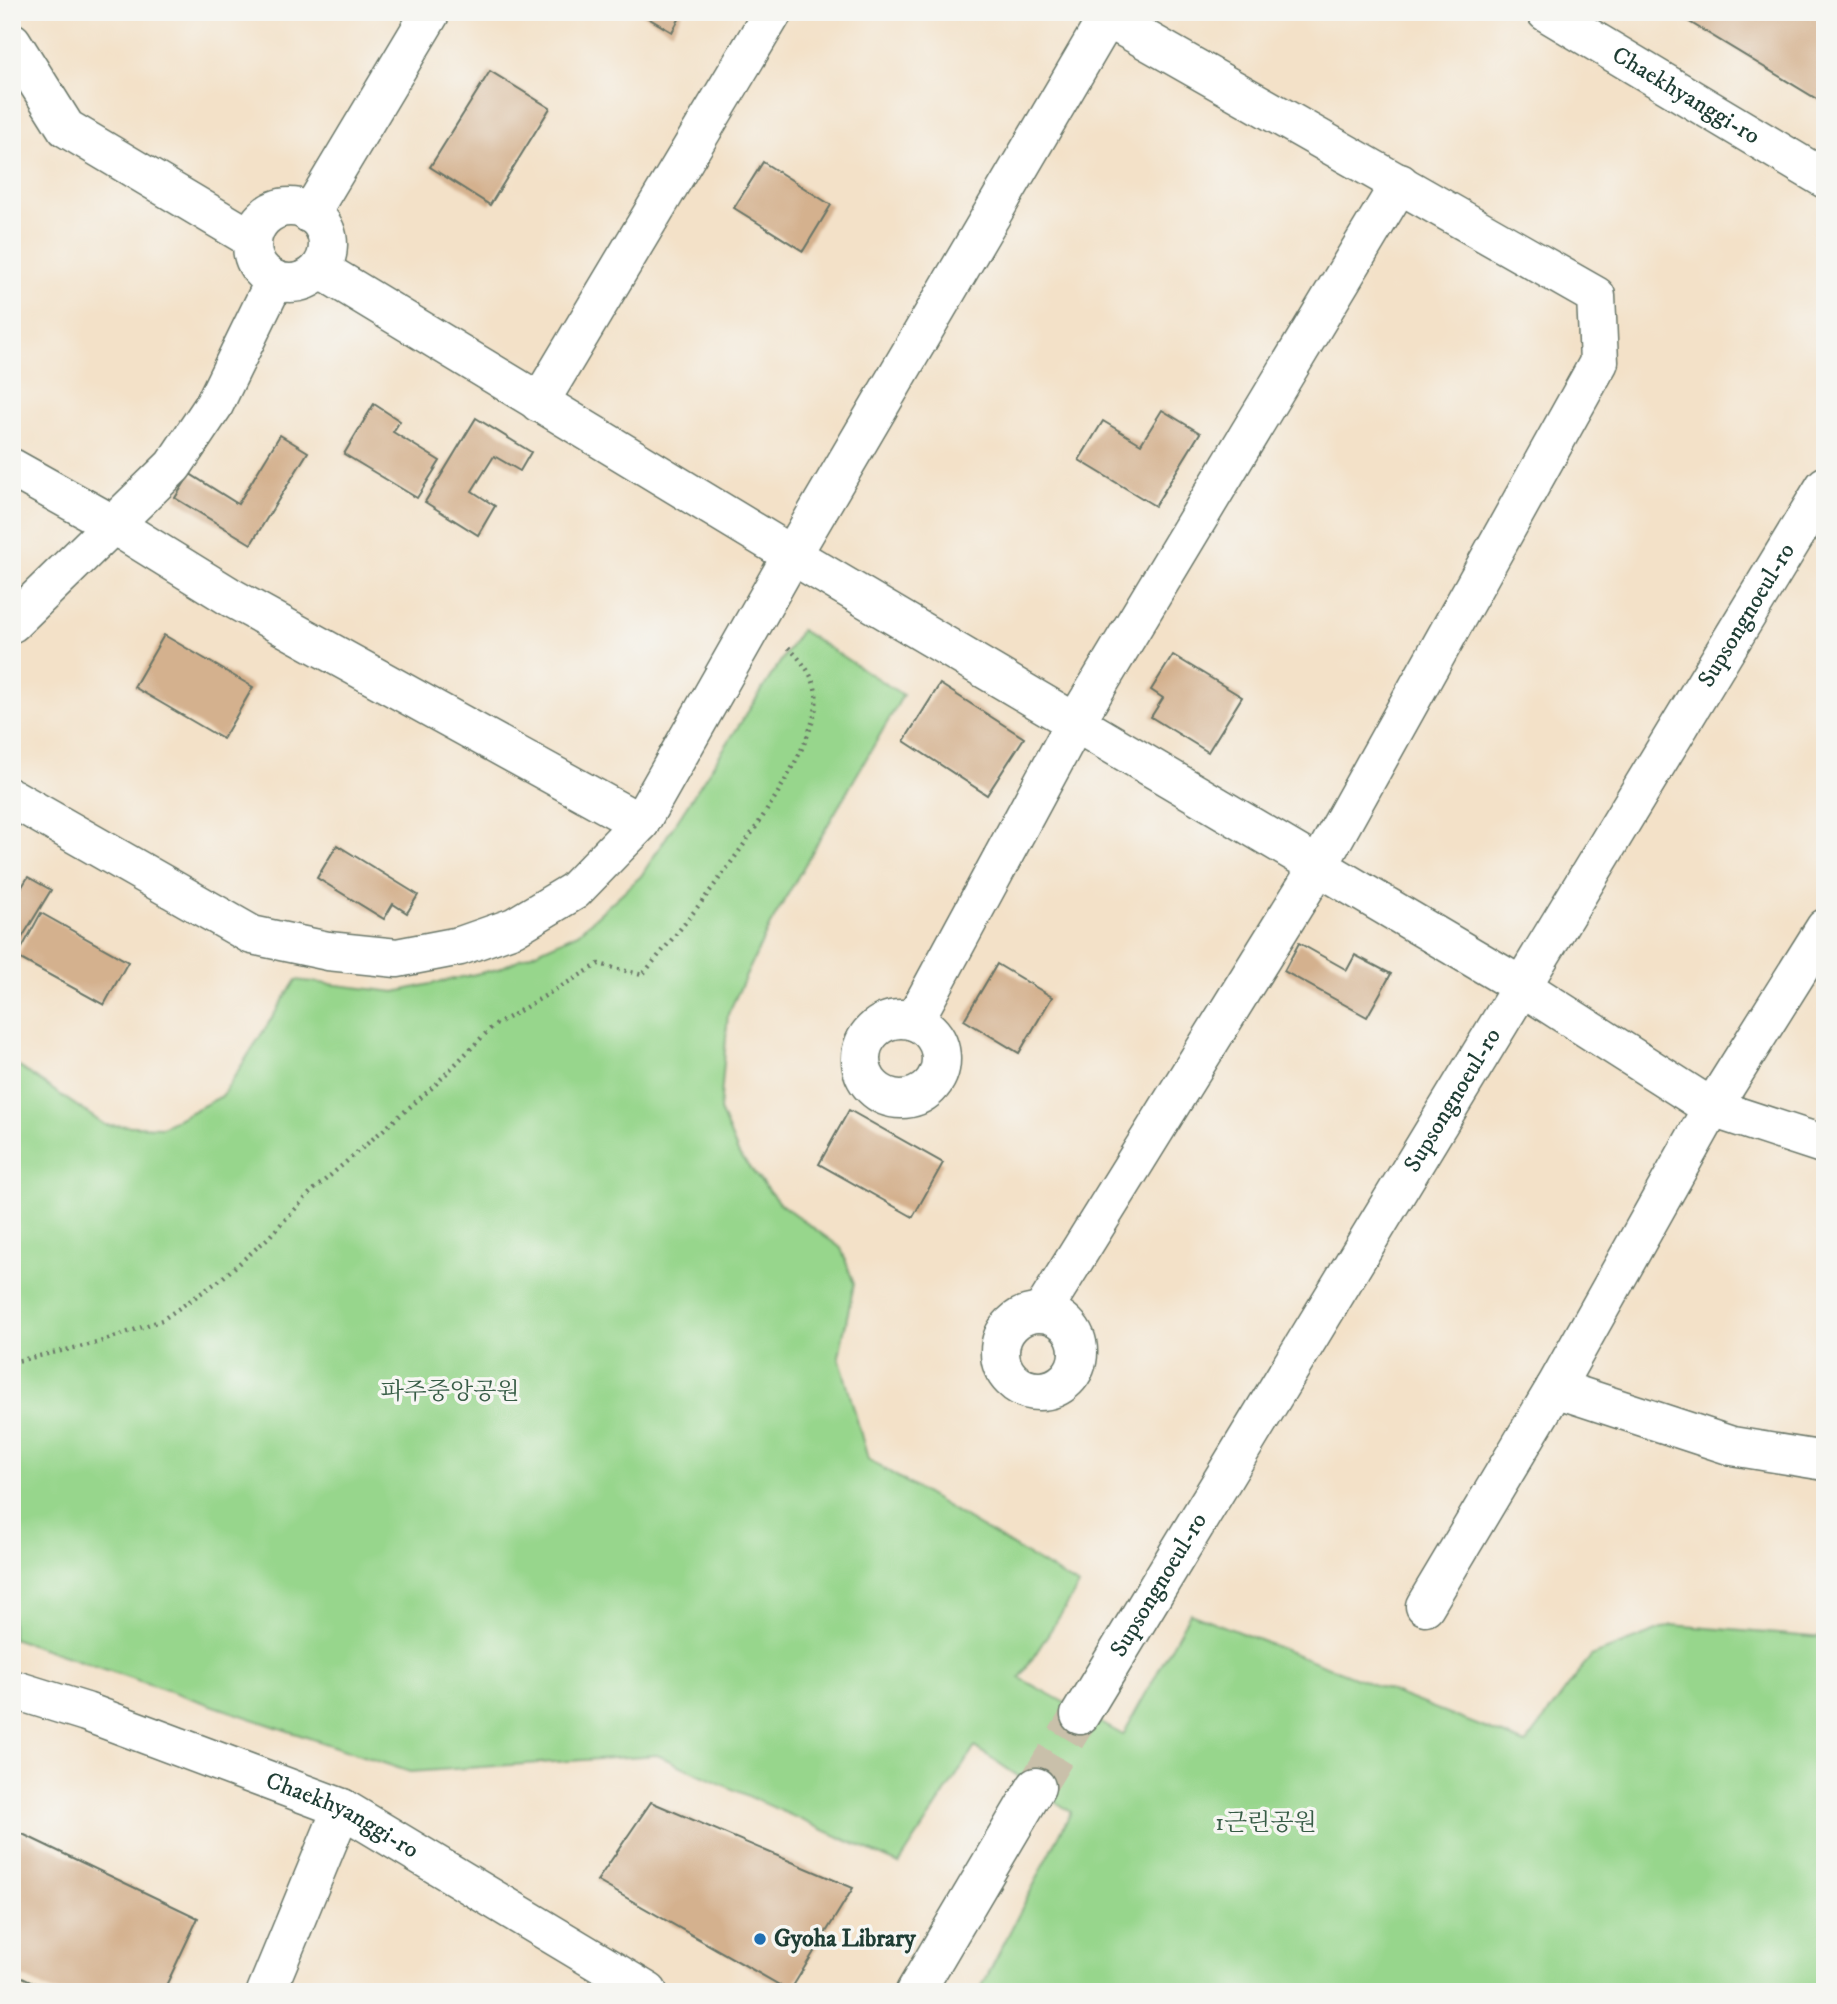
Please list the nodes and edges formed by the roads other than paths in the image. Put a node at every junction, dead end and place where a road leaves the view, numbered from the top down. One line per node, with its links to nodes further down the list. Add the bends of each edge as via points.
1 (773, 12): 12 (street)
2 (1546, 12): 6 (street, Chaekhyanggi-ro)
3 (1102, 15): 7 (street); 16 (street)
4 (415, 18): 8 (street)
5 (12, 42): 9 (street, via 66,128)
6 (1825, 180)
7 (1400, 183): 18 (street); 21 (street, via 1596,296 1599,362)
8 (310, 214): 9 (street, via 286,207 274,211 264,217); 10 (street, via 319,221 328,245)
9 (252, 239): 11 (street, via 256,263)
10 (320, 268): 11 (street, via 299,282); 12 (street)
11 (275, 280): 15 (street, via 207,415 173,466)
12 (538, 403): 16 (street)
13 (12, 468): 15 (street)
14 (1825, 486): 23 (street, Supsongnoeul-ro)
15 (114, 525): 17 (street); 20 (street, via 232,598)
16 (792, 555): 18 (street); 20 (street)
17 (12, 623)
18 (1075, 723): 21 (street); 24 (street)
19 (12, 798): 20 (street, via 252,935 328,951 397,958 460,946 514,927 574,891)
20 (640, 823)
21 (1318, 867): 23 (street); 27 (street)
22 (1825, 928): 25 (street)
23 (1521, 986): 25 (street); 32 (street, Supsongnoeul-ro)
24 (914, 1021)
25 (1712, 1108): 26 (street); 28 (street)
26 (1825, 1145)
27 (1042, 1312)
28 (1555, 1388): 29 (street, via 1732,1446); 30 (street)
29 (1825, 1461)
30 (1425, 1606)
31 (12, 1689): 34 (street, Chaekhyanggi-ro)
32 (1080, 1715)
33 (1036, 1787): 37 (street)
34 (342, 1808): 35 (street); 36 (street, Chaekhyanggi-ro)
35 (267, 1992)
36 (648, 1992)
37 (915, 1992)

